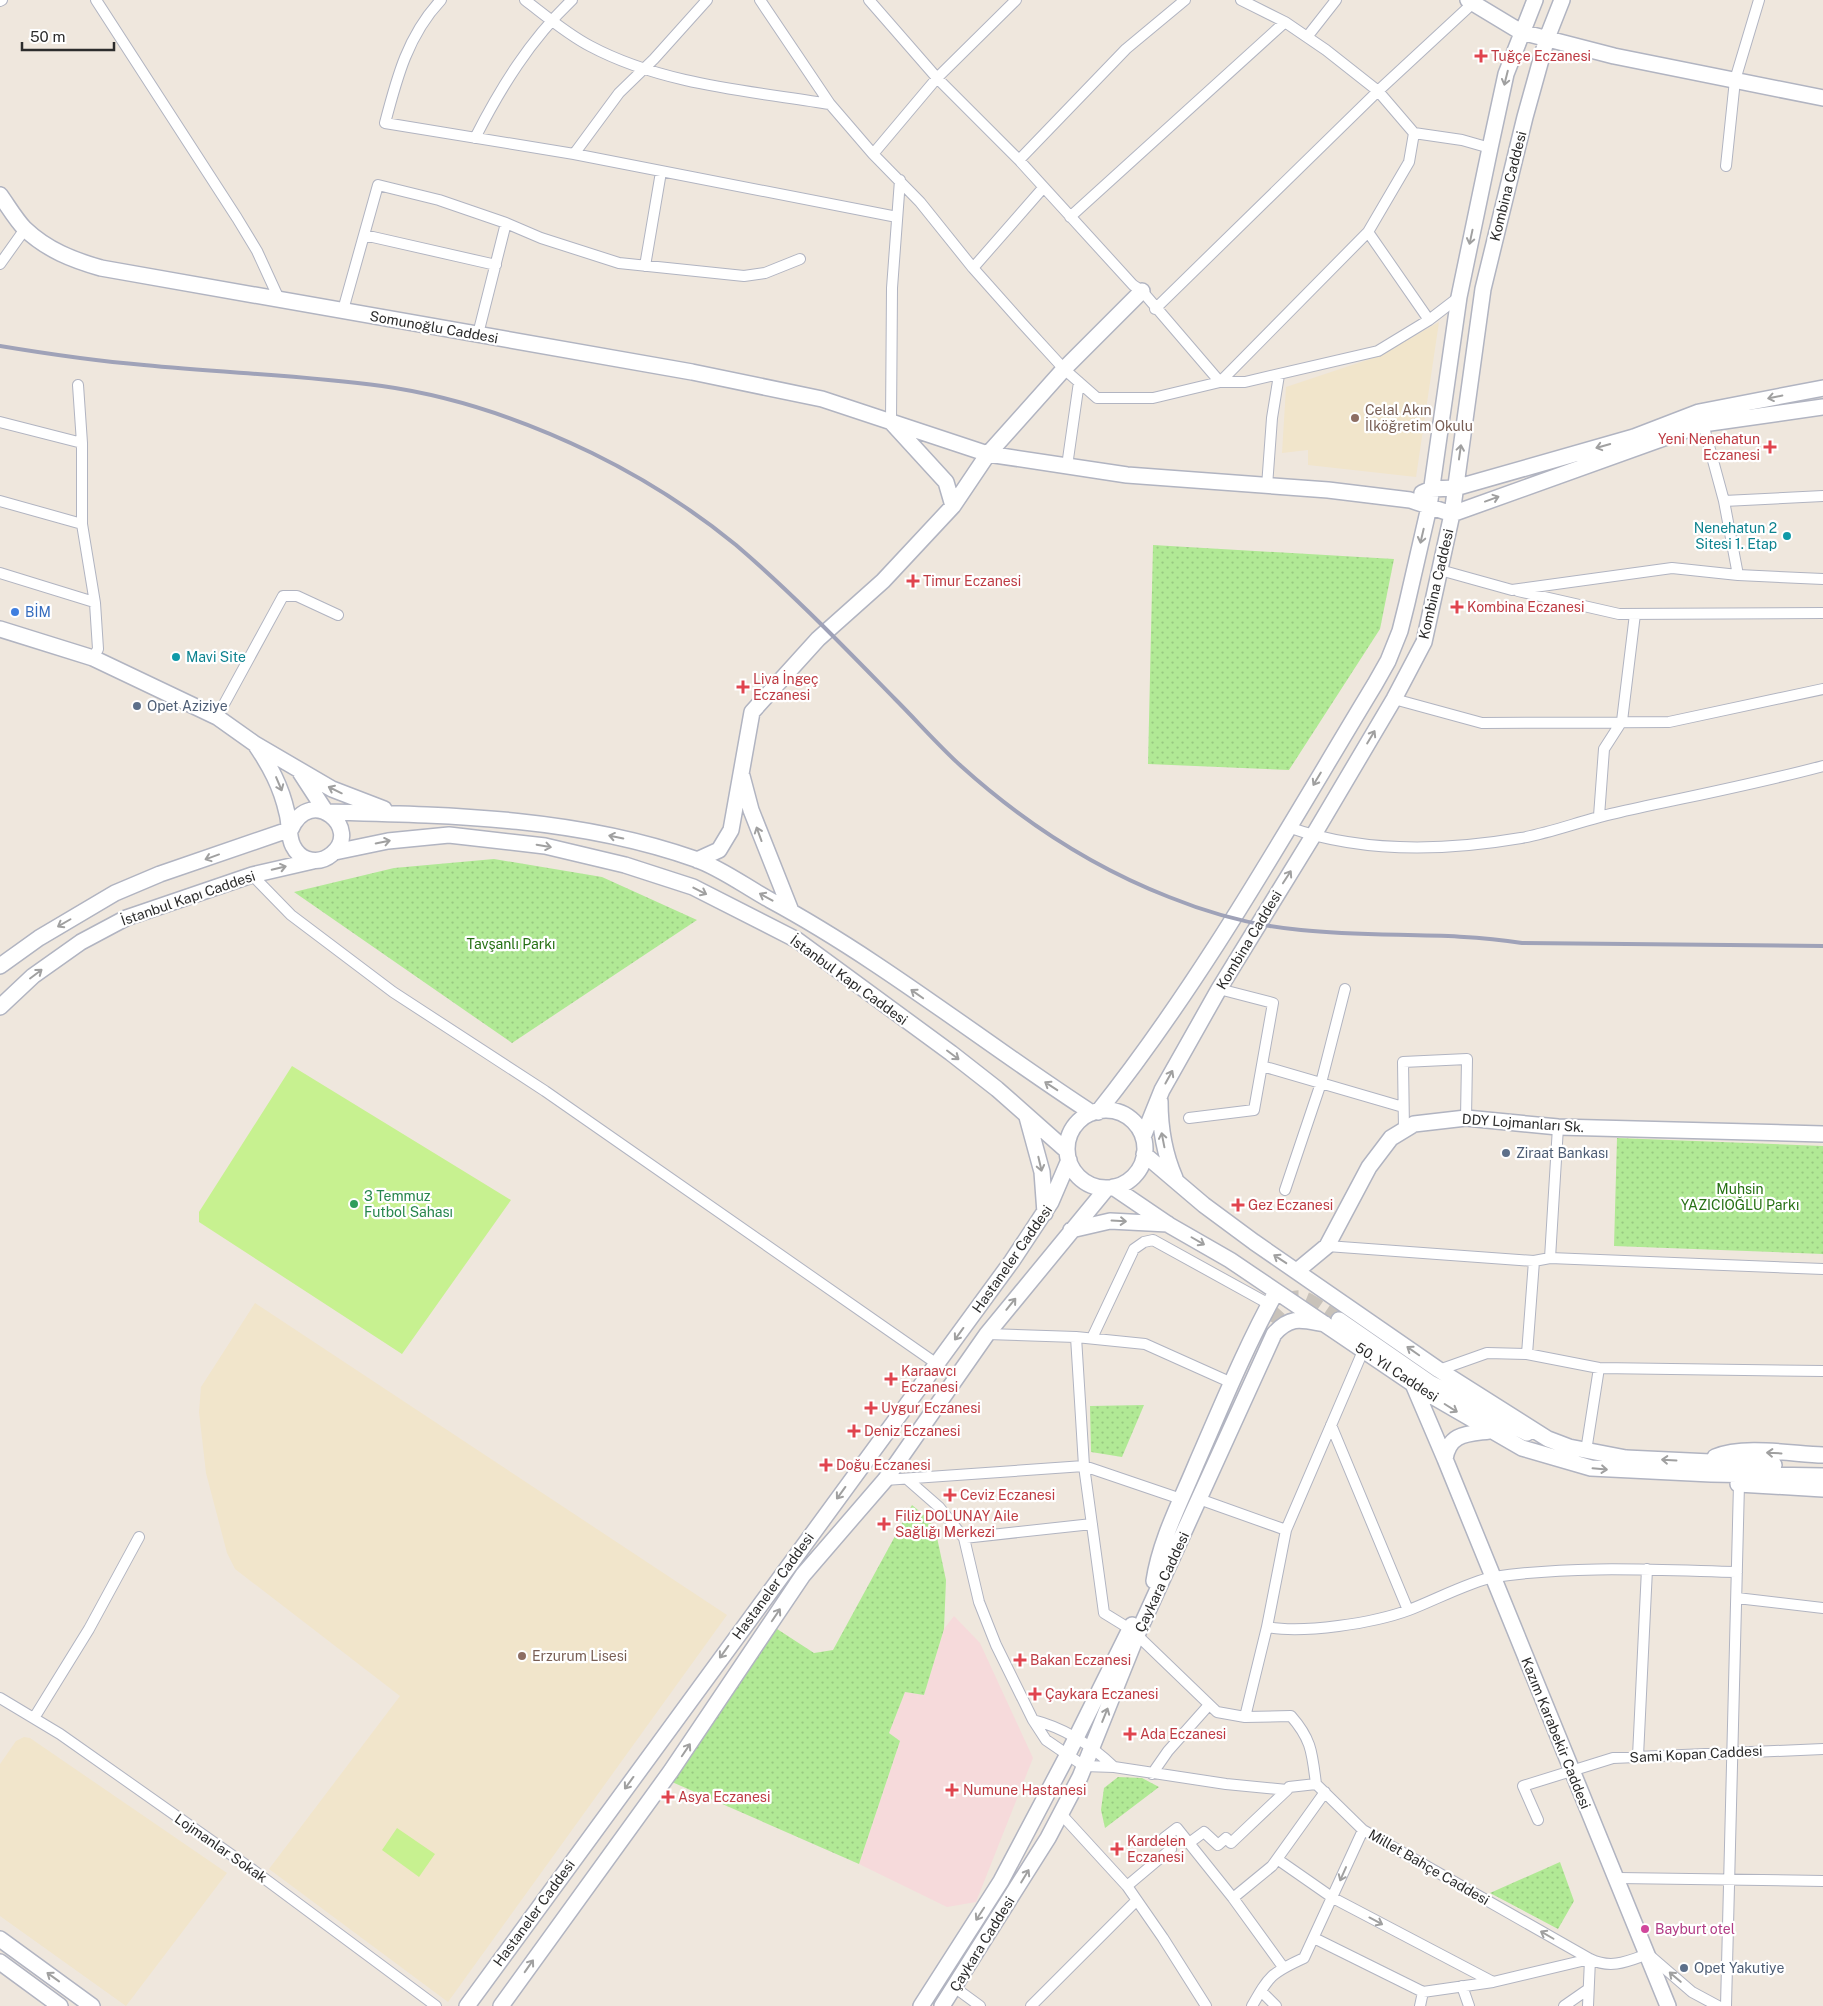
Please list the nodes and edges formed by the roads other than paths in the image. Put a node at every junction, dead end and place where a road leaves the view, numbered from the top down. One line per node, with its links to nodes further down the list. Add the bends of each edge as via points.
1 (96, 0): 51 (street, via 237,218)
2 (441, 0): 28 (street, via 426,16 408,45 385,123)
3 (525, 0): 16 (street)
4 (572, 0): 16 (street)
5 (707, 0): 21 (street)
6 (760, 0): 26 (street)
7 (869, 0): 22 (street)
8 (1016, 0): 22 (street)
9 (1185, 0): 32 (street, via 1126,50)
10 (1241, 0): 17 (street)
11 (1336, 0): 19 (street)
12 (1535, 0): 18 (main road, Kombina Caddesi)
13 (1562, 0): 20 (main road, Kombina Caddesi)
14 (1759, 0): 23 (street)
15 (1470, 2): 18 (main road); 24 (street)
16 (550, 20): 21 (street, via 591,46); 28 (street, via 497,96)
17 (1285, 22): 19 (street); 39 (street)
18 (1521, 32): 20 (main road); 29 (main road, Kombina Caddesi, one-way to 29, via 1506,74)
19 (1307, 37): 24 (street)
20 (1547, 38): 23 (main road, via 1614,56); 70 (main road, Kombina Caddesi, one-way to 20, via 1483,289)
21 (644, 68): 26 (street, via 672,78); 30 (street, via 618,92)
22 (937, 78): 31 (street); 32 (street)
23 (1735, 80): 25 (main road); 33 (street)
24 (1378, 91): 27 (street); 52 (street)
25 (1823, 98)
26 (830, 104): 31 (street)
27 (1414, 133): 29 (street); 42 (street, via 1409,162)
28 (476, 138): 30 (street)
29 (1490, 148): 50 (main road, Kombina Caddesi, one-way to 50)
30 (574, 154): 34 (street)
31 (873, 154): 35 (street)
32 (1019, 160): 36 (street)
33 (1726, 166)
34 (661, 172): 38 (street); 47 (street)
35 (900, 180): 38 (street); 48 (street)
36 (1043, 188): 39 (street); 48 (street)
37 (0, 195): 41 (main road, Somunoğlu Caddesi)
38 (897, 217): 65 (street, via 892,288)
39 (1070, 217): 49 (street)
40 (506, 223): 43 (street, via 438,200 378,185); 46 (street); 47 (street, via 619,263)
41 (25, 229): 45 (street); 51 (main road, Somunoğlu Caddesi, via 68,258 101,268)
42 (1368, 232): 54 (street); 59 (street)
43 (364, 235): 46 (street); 53 (street)
44 (800, 259): 47 (street, via 765,273 744,276)
45 (0, 264)
46 (496, 265): 55 (street)
47 (645, 266)
48 (973, 268): 56 (street)
49 (1142, 291): 52 (street); 56 (main road)
50 (1459, 297): 54 (street); 71 (main road, Kombina Caddesi)
51 (279, 299): 53 (main road, Somunoğlu Caddesi)
52 (1155, 309): 59 (street)
53 (343, 310): 55 (main road, Somunoğlu Caddesi)
54 (1429, 320): 57 (street, via 1378,351)
55 (478, 334): 65 (main road, Somunoğlu Caddesi, via 822,399)
56 (1064, 368): 58 (street); 67 (main road)
57 (1279, 375): 59 (street, via 1244,382); 69 (street)
58 (1079, 382): 59 (street, via 1097,398 1153,398); 68 (street)
59 (1220, 382)
60 (78, 385): 66 (street)
61 (1823, 388): 63 (main road, one-way to 63)
62 (1823, 407): 63 (main road)
63 (1701, 418): 70 (main road, one-way to 70); 75 (street); 78 (main road, one-way to 63)
64 (0, 422): 66 (street)
65 (891, 422): 67 (main road, Somunoğlu Caddesi); 76 (main road, via 946,482)
66 (82, 443): 79 (street)
67 (988, 454): 68 (main road, Somunoğlu Caddesi); 76 (main road)
68 (1067, 466): 69 (main road, Somunoğlu Caddesi, via 1127,476)
69 (1267, 486): 73 (main road, Somunoğlu Caddesi)
70 (1455, 488): 71 (main road); 78 (main road, Kombina Caddesi)
71 (1431, 489): 73 (main road); 77 (main road, Kombina Caddesi)
72 (1823, 496): 75 (street)
73 (1410, 500): 77 (main road, Somunoğlu Caddesi)
74 (0, 501): 79 (street)
75 (1724, 501): 82 (street)
76 (952, 506): 97 (main road, via 882,582 818,639 752,712)
77 (1429, 508): 78 (main road, Somunoğlu Caddesi); 102 (main road, Kombina Caddesi, one-way to 102, via 1400,631 1388,661)
78 (1452, 514): 80 (main road, Kombina Caddesi)
79 (82, 524): 85 (street)
80 (1440, 570): 84 (street); 92 (main road, Kombina Caddesi, via 1424,642)
81 (0, 573): 85 (street)
82 (1738, 575): 83 (street); 84 (street, via 1672,568)
83 (1823, 579)
84 (1512, 590): 87 (street, via 1619,614)
85 (94, 602): 90 (street, via 98,649)
86 (1823, 613): 87 (street)
87 (1635, 614): 94 (street)
88 (338, 615): 93 (street, via 297,596 283,596)
89 (0, 629): 90 (main road)
90 (93, 658): 93 (main road)
91 (1823, 689): 94 (street, via 1669,722)
92 (1394, 699): 94 (street, via 1482,723); 104 (main road, Kombina Caddesi, one-way to 92)
93 (217, 717): 95 (main road)
94 (1622, 721): 101 (street, via 1604,749)
95 (255, 744): 98 (main road); 103 (main road, one-way to 103, via 273,770)
96 (1823, 766): 101 (street)
97 (741, 770): 107 (main road, via 731,830 719,850); 109 (main road, one-way to 97, via 750,810)
98 (300, 772): 99 (main road); 100 (main road, one-way to 98, via 353,798)
99 (326, 812): 100 (main road); 103 (main road, via 308,811 300,815); 105 (main road, via 333,816 341,830)
100 (397, 813): 107 (main road, one-way to 100, via 619,837 542,824)
101 (1599, 816): 104 (street, via 1522,838 1432,848)
102 (1288, 827): 104 (street); 118 (main road, Kombina Caddesi, via 1167,1022)
103 (291, 829): 106 (main road, via 293,846 298,854); 110 (main road, one-way to 110, via 115,893 39,938)
104 (1313, 836): 111 (main road, Kombina Caddesi, one-way to 104)
105 (335, 852): 106 (main road, via 321,860); 119 (main road, İstanbul Kapı Caddesi, one-way to 119, via 388,841 448,835 545,846 625,865 693,887 797,940 951,1053)
106 (313, 860): 108 (main road, İstanbul Kapı Caddesi, one-way to 106)
107 (697, 860): 109 (main road, one-way to 107)
108 (252, 874): 113 (main road, İstanbul Kapı Caddesi, one-way to 108, via 33,976 81,942 126,918); 147 (street, via 292,915 393,992 546,1091)
109 (791, 911): 118 (main road, one-way to 109)
110 (0, 966)
111 (1219, 988): 114 (street, via 1274,1003); 116 (main road, Kombina Caddesi, one-way to 111)
112 (1345, 989): 115 (street)
113 (0, 1007)
114 (1262, 1066): 115 (street); 120 (street, via 1254,1110)
115 (1321, 1083): 117 (street); 130 (street)
116 (1160, 1096): 125 (main road, Kombina Caddesi); 128 (main road, one-way to 116, via 1169,1165 1162,1134)
117 (1403, 1107): 121 (street, via 1403,1062 1467,1059); 123 (street)
118 (1095, 1112): 125 (main road, via 1110,1111 1126,1117); 127 (main road, via 1071,1132)
119 (1027, 1117): 127 (main road, İstanbul Kapı Caddesi); 131 (main road, one-way to 131, via 1042,1172)
120 (1189, 1118)
121 (1466, 1118): 122 (main road, DDY Lojmanları Sk.); 123 (main road, DDY Lojmanları Sk., via 1414,1124)
122 (1558, 1127): 124 (main road, DDY Lojmanları Sk.); 135 (street)
123 (1404, 1130): 134 (main road, DDY Lojmanları Sk., via 1391,1138 1369,1167)
124 (1823, 1134)
125 (1143, 1137): 126 (main road)
126 (1144, 1154): 128 (main road, 50. Yıl Caddesi); 129 (main road, via 1131,1179)
127 (1068, 1156): 129 (main road, via 1081,1179 1091,1185); 131 (main road, Hastaneler Caddesi, via 1058,1187)
128 (1177, 1182): 138 (main road, 50. Yıl Caddesi, one-way to 128, via 1254,1242)
129 (1110, 1188): 132 (main road, 50. Yıl Caddesi); 133 (main road, Hastaneler Caddesi)
130 (1285, 1190)
131 (1044, 1213): 147 (main road, Hastaneler Caddesi, one-way to 147)
132 (1169, 1224): 133 (main road, one-way to 132, via 1110,1221); 139 (main road, 50. Yıl Caddesi, one-way to 139, via 1230,1260)
133 (1071, 1230): 142 (main road, Hastaneler Caddesi, one-way to 133)
134 (1327, 1246): 136 (street); 138 (main road, DDY Lojmanları Sk.)
135 (1550, 1258): 136 (street); 137 (street)
136 (1534, 1261): 146 (street)
137 (1823, 1269)
138 (1298, 1270): 149 (main road, 50. Yıl Caddesi, one-way to 138)
139 (1273, 1298): 141 (main road, 50. Yıl Caddesi); 144 (street, via 1153,1240 1134,1249); 151 (main road)
140 (1270, 1321): 176 (main road, Çaykara Caddesi)
141 (1332, 1322): 145 (main road, 50. Yıl Caddesi); 155 (main road, Çaykara Caddesi, via 1430,1383 1518,1430); 168 (main road, Çaykara Caddesi, via 1291,1320 1274,1334)
142 (987, 1334): 143 (street); 164 (main road, Hastaneler Caddesi)
143 (1076, 1337): 144 (street); 159 (street)
144 (1092, 1338): 151 (street, via 1145,1344)
145 (1363, 1351): 152 (main road, 50. Yıl Caddesi); 153 (street)
146 (1527, 1354): 148 (street); 149 (street, via 1487,1353)
147 (937, 1364): 227 (main road, Hastaneler Caddesi, one-way to 227)
148 (1599, 1368): 150 (street); 156 (street)
149 (1439, 1370): 155 (main road, 50. Yıl Caddesi)
150 (1823, 1372)
151 (1232, 1383): 167 (main road)
152 (1413, 1384): 154 (main road, 50. Yıl Caddesi, one-way to 154); 158 (main road, Kazım Karabekir Caddesi)
153 (1331, 1425): 170 (street); 179 (street)
154 (1489, 1431): 158 (main road, via 1460,1436 1447,1448); 160 (main road, 50. Yıl Caddesi, one-way to 160, via 1522,1448 1591,1468)
155 (1548, 1439): 156 (main road, 50. Yıl Caddesi)
156 (1586, 1451): 160 (main road, 50. Yıl Caddesi, one-way to 156)
157 (1823, 1455): 160 (main road, 50. Yıl Caddesi, one-way to 160, via 1727,1453)
158 (1445, 1459): 175 (main road, Kazım Karabekir Caddesi)
159 (1084, 1466): 163 (street); 167 (street); 169 (street)
160 (1708, 1468): 161 (main road, 50. Yıl Caddesi); 162 (main road, 50. Yıl Caddesi); 165 (main road, 50. Yıl Caddesi, via 1732,1484)
161 (1823, 1468)
162 (1823, 1476)
163 (906, 1479): 164 (street); 172 (street, via 939,1507)
164 (885, 1480): 228 (main road, Hastaneler Caddesi, one-way to 164, via 671,1771 803,1575)
165 (1738, 1484): 166 (main road, 50. Yıl Caddesi); 174 (street)
166 (1823, 1489)
167 (1181, 1499): 176 (main road, via 1157,1562)
168 (1199, 1499): 170 (street); 181 (main road, Çaykara Caddesi, via 1188,1527)
169 (1092, 1524): 172 (street); 181 (street, via 1104,1613)
170 (1286, 1530): 180 (street)
171 (139, 1537): 185 (street, via 90,1629)
172 (964, 1538): 186 (street, via 979,1602)
173 (1647, 1569): 174 (street); 175 (street, via 1609,1568); 192 (street)
174 (1737, 1572): 177 (street)
175 (1492, 1577): 179 (street); 195 (main road, Kazım Karabekir Caddesi)
176 (1154, 1581): 181 (main road, Çaykara Caddesi)
177 (1737, 1598): 178 (street); 190 (street)
178 (1823, 1608)
179 (1408, 1610): 180 (street, via 1351,1623 1284,1630)
180 (1267, 1627): 184 (street)
181 (1133, 1632): 183 (street); 187 (main road, Çaykara Caddesi); 188 (main road, Çaykara Caddesi, one-way to 181)
182 (0, 1698): 185 (street, Lojmanlar Sokak)
183 (1208, 1706): 184 (street, via 1216,1712); 196 (street)
184 (1245, 1717): 197 (street, via 1291,1716 1305,1732 1312,1751)
185 (34, 1718): 226 (street, Lojmanlar Sokak, via 253,1870)
186 (1033, 1720): 187 (street); 191 (street, via 1046,1740)
187 (1076, 1737): 188 (street); 191 (main road, Çaykara Caddesi)
188 (1092, 1746): 193 (main road, Çaykara Caddesi); 194 (street)
189 (1823, 1748): 190 (street, Sami Kopan Caddesi)
190 (1731, 1751): 192 (street, Sami Kopan Caddesi); 206 (street)
191 (1067, 1756): 193 (street); 229 (main road, Çaykara Caddesi, one-way to 229, via 1002,1881)
192 (1638, 1756): 195 (street, Sami Kopan Caddesi, via 1614,1758)
193 (1084, 1766): 194 (street); 200 (main road, Çaykara Caddesi)
194 (1114, 1767): 196 (street)
195 (1572, 1772): 201 (street, Sami Kopan Caddesi, via 1523,1786); 205 (main road, Kazım Karabekir Caddesi)
196 (1152, 1774): 198 (street)
197 (1316, 1784): 198 (street, via 1288,1787); 199 (street, Millet Bahçe Caddesi)
198 (1287, 1790): 203 (street, via 1230,1842 1226,1838 1218,1845 1204,1832)
199 (1325, 1792): 202 (street, Millet Bahçe Caddesi); 204 (street)
200 (1061, 1814): 208 (street); 220 (main road, Çaykara Caddesi, one-way to 200)
201 (1538, 1820)
202 (1363, 1830): 210 (street, one-way to 210); 215 (street, Millet Bahçe Caddesi, one-way to 202)
203 (1189, 1843): 208 (street, via 1177,1828 1164,1838 1171,1849); 209 (street)
204 (1277, 1859): 209 (street); 210 (street)
205 (1618, 1878): 206 (street); 214 (main road, Kazım Karabekir Caddesi)
206 (1729, 1878): 207 (street); 242 (street)
207 (1823, 1881)
208 (1127, 1886): 211 (street)
209 (1233, 1898): 217 (street)
210 (1333, 1898): 212 (street); 218 (street, one-way to 218)
211 (1136, 1901): 232 (street); 233 (street)
212 (1314, 1938): 217 (street, via 1304,1958); 223 (street)
213 (0, 1939): 225 (main road, one-way to 213)
214 (1648, 1954): 215 (street, Millet Bahçe Caddesi, via 1624,1963 1603,1965); 240 (main road, Kazım Karabekir Caddesi); 241 (street, one-way to 214)
215 (1590, 1959): 218 (street); 221 (street)
216 (0, 1962): 224 (main road)
217 (1283, 1967): 222 (street, via 1268,1978)
218 (1493, 1982): 219 (street)
219 (1462, 1986): 223 (street); 237 (street)
220 (954, 1987): 230 (main road, Çaykara Caddesi); 231 (street)
221 (1587, 1990): 238 (street); 239 (street)
222 (1261, 1991): 234 (street); 235 (street)
223 (1423, 1992): 236 (street)
224 (60, 2006)
225 (92, 2006)
226 (436, 2006)
227 (467, 2006)
228 (501, 2006)
229 (921, 2006)
230 (942, 2006)
231 (980, 2006)
232 (1031, 2006)
233 (1206, 2006)
234 (1252, 2006)
235 (1276, 2006)
236 (1420, 2006)
237 (1469, 2006)
238 (1564, 2006)
239 (1588, 2006)
240 (1668, 2006)
241 (1718, 2006)
242 (1726, 2006)

